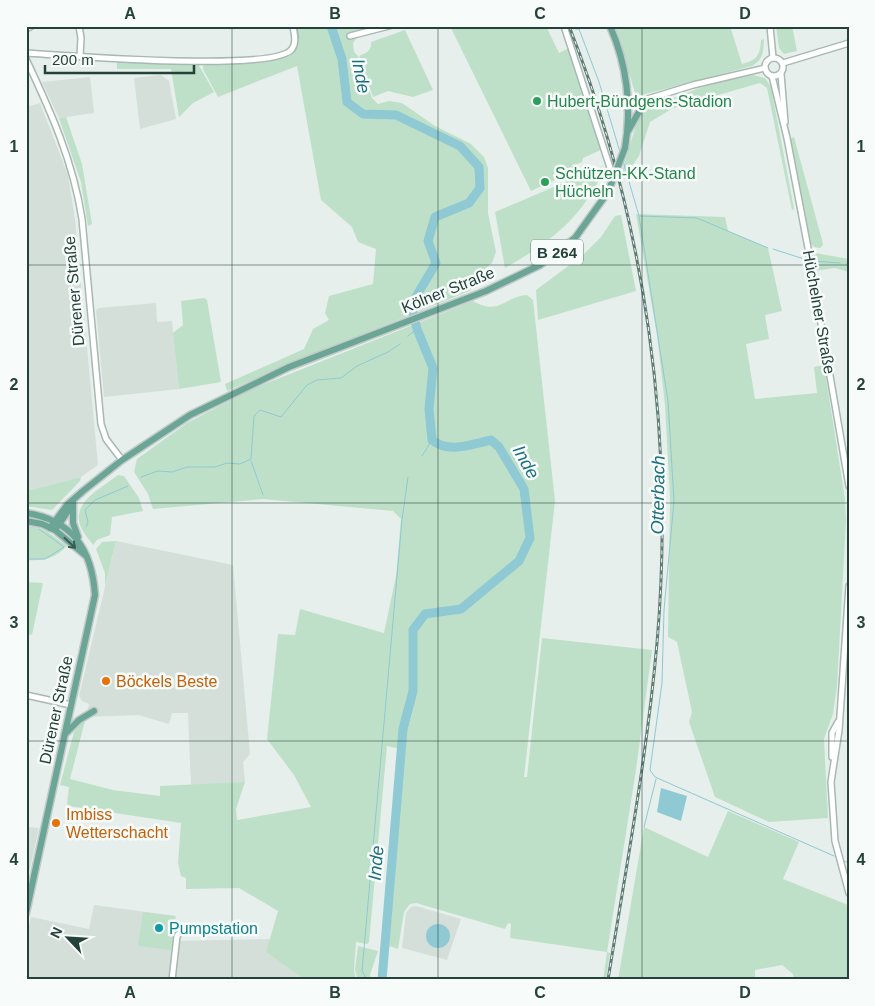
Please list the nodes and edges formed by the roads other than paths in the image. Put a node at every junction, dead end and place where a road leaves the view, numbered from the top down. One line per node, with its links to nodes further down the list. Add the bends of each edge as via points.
1 (32, 26): 8 (street)
2 (79, 26): 12 (street)
3 (293, 26): 12 (street, via 295,41 292,50 244,61)
4 (389, 26): 9 (street)
5 (564, 26): 23 (street)
6 (610, 26): 20 (main road, Kölner Straße / B 264, via 627,80)
7 (770, 26): 13 (street)
8 (26, 29)
9 (350, 36)
10 (849, 42): 15 (street)
11 (26, 53): 12 (street)
12 (80, 56)
13 (773, 58): 15 (street); 16 (street, via 767,61)
14 (27, 63): 24 (street, Dürener Straße, via 68,155 77,187 101,424 106,439)
15 (783, 63): 17 (street)
16 (765, 68): 18 (street); 19 (street, via 693,85)
17 (781, 74): 18 (street); 22 (street, Hüchelner Straße)
18 (772, 76): 22 (street, Hüchelner Straße)
19 (648, 100): 20 (street); 21 (main road)
20 (628, 105): 21 (main road, Kölner Straße / B 264)
21 (627, 134): 24 (main road, Kölner Straße / B 264, bridge, via 608,192 575,238 540,265 486,291 289,367 231,394 182,419)
22 (787, 138): 25 (street, Hüchelner Straße)
23 (613, 177)
24 (122, 460): 26 (main road, B 264)
25 (849, 486)
26 (73, 501): 29 (main road, B 264); 31 (main road, Dürener Straße, via 73,525)
27 (26, 513): 29 (main road)
28 (26, 521): 30 (main road)
29 (57, 522): 30 (main road); 31 (main road)
30 (53, 529): 32 (main road, one-way to 32)
31 (79, 539): 32 (main road, Dürener Straße)
32 (85, 555): 35 (main road, Dürener Straße, via 95,595)
33 (849, 586): 38 (street, via 831,782 835,841)
34 (26, 695): 35 (street)
35 (71, 705): 37 (main road, Dürener Straße)
36 (94, 711): 37 (main road)
37 (64, 734): 39 (main road, Dürener Straße)
38 (849, 893)
39 (26, 913)
40 (183, 929): 41 (street, via 177,936)
41 (172, 980)

